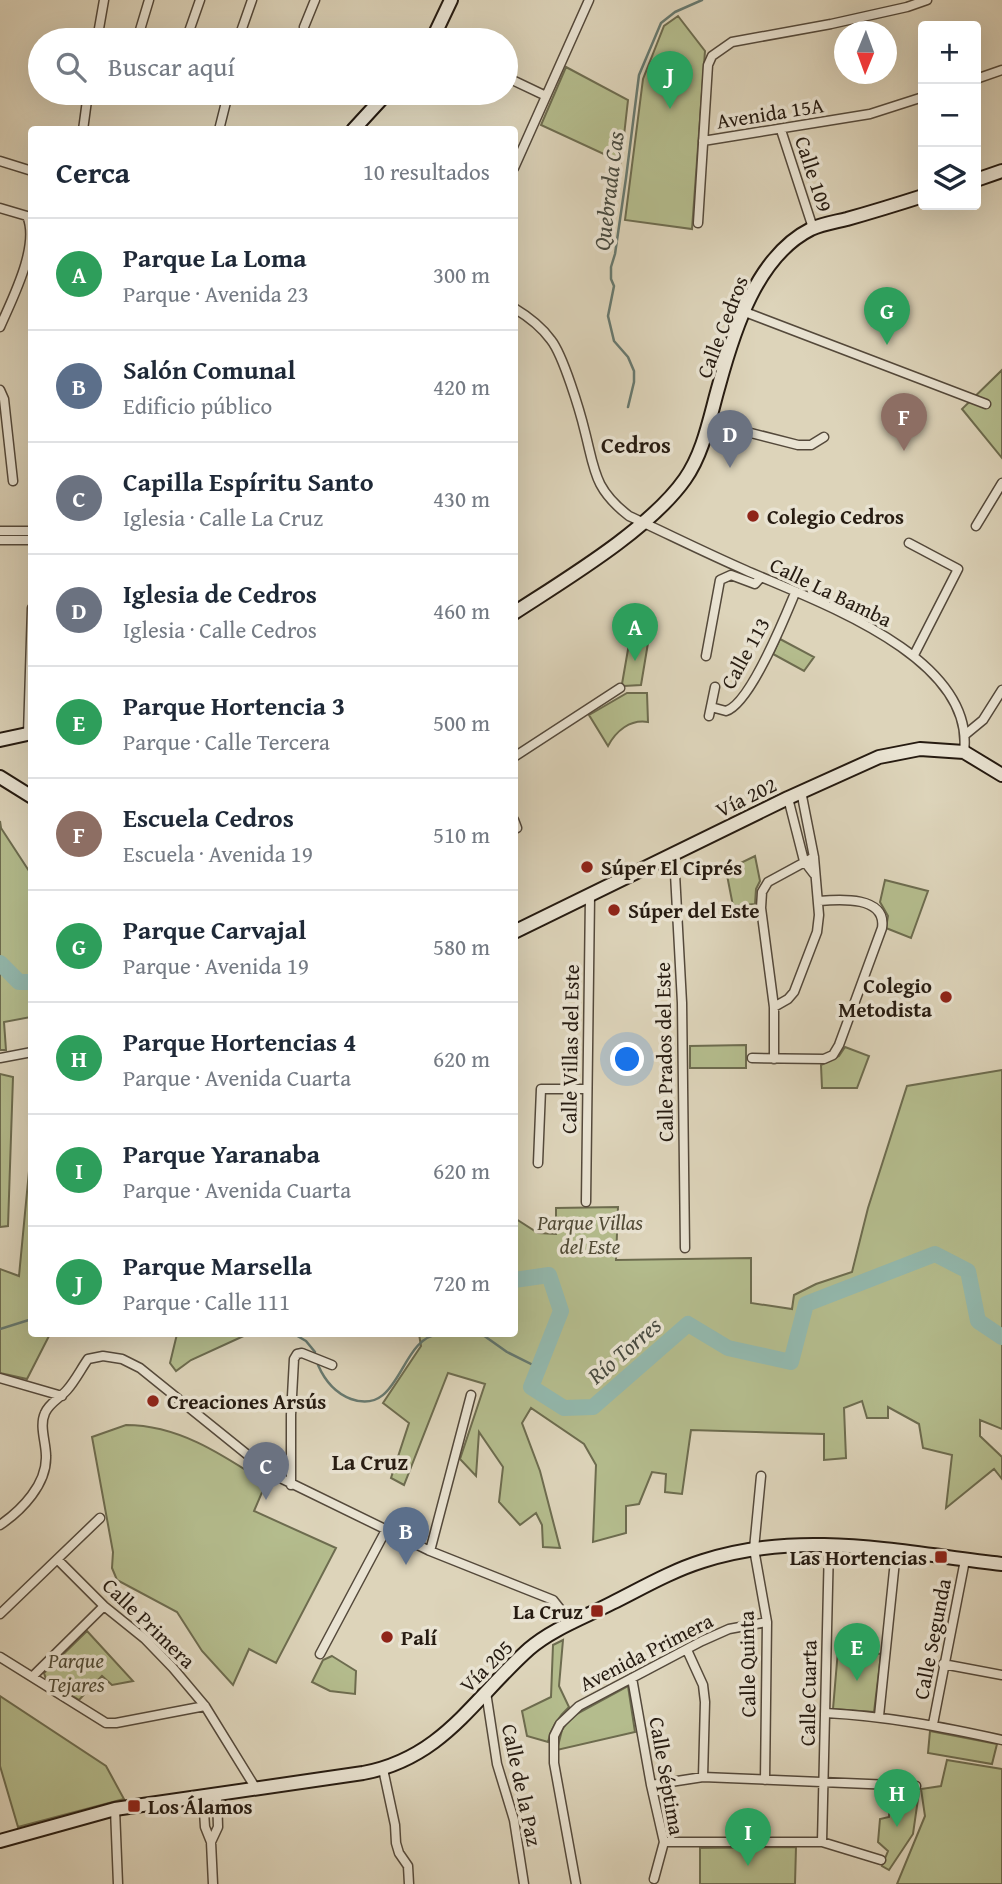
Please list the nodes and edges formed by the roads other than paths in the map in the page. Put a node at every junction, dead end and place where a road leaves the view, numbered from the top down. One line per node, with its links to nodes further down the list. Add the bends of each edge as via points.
1 (104, 0): 10 (street)
2 (149, 0): 11 (street)
3 (200, 0): 12 (street)
4 (253, 0): 13 (street)
5 (315, 0): 9 (street)
6 (451, 0): 14 (main road)
7 (589, 0): 18 (street)
8 (927, 0): 27 (street, via 732,42 720,49 708,65)
9 (304, 27)
10 (99, 28)
11 (141, 28)
12 (190, 28)
13 (242, 28)
14 (438, 28)
15 (1002, 70): 16 (street)
16 (981, 77)
17 (518, 83): 18 (street)
18 (546, 96): 28 (street)
19 (918, 99): 26 (street, Avenida 15A, via 870,114)
20 (86, 105): 23 (street)
21 (225, 105): 24 (street)
22 (376, 105): 25 (main road)
23 (84, 126)
24 (220, 126)
25 (358, 126)
26 (781, 130): 27 (street, Avenida 15A); 37 (street, Calle 109)
27 (703, 141): 36 (street)
28 (518, 160)
29 (0, 161): 30 (street)
30 (28, 169)
31 (1002, 171): 32 (main road)
32 (981, 178)
33 (918, 197): 37 (main road, Calle Cedros)
34 (0, 208): 35 (street, via 27,216)
35 (28, 221)
36 (698, 223)
37 (813, 228): 40 (main road, Calle Cedros, via 770,262)
38 (28, 244): 41 (street, via 24,268)
39 (518, 311): 48 (street, Calle La Bamba, via 553,342 601,486 618,507)
40 (745, 312): 43 (street); 44 (main road, Calle Cedros)
41 (0, 327)
42 (0, 390): 46 (street)
43 (986, 404)
44 (708, 422): 45 (street, via 798,445 811,445); 48 (main road, Calle Cedros, via 685,480)
45 (824, 437)
46 (13, 481)
47 (1002, 482): 49 (street)
48 (643, 522): 54 (street, Calle La Bamba); 56 (main road, Calle Cedros)
49 (976, 526)
50 (28, 532): 51 (street)
51 (4, 536): 52 (street)
52 (28, 539)
53 (909, 544): 57 (street, via 958,569)
54 (761, 577): 55 (street, Calle La Bamba); 58 (street, via 752,584 731,575 720,580)
55 (795, 593): 57 (street, Calle La Bamba); 62 (street, Calle 113, via 772,648 738,705 726,710)
56 (518, 610)
57 (914, 655): 65 (street, Calle La Bamba, via 949,692 961,712)
58 (706, 656)
59 (715, 687): 62 (street)
60 (621, 688): 68 (street)
61 (1002, 690): 65 (street, via 983,720)
62 (711, 707): 63 (street)
63 (709, 716)
64 (28, 734): 66 (main road)
65 (966, 734): 67 (street)
66 (0, 740)
67 (964, 752): 69 (main road, Vía 202); 71 (main road, Vía 202, via 920,749 879,757)
68 (518, 754)
69 (1002, 775)
70 (0, 777): 72 (main road)
71 (801, 792): 73 (main road, Vía 202); 75 (street)
72 (28, 794)
73 (788, 798): 74 (main road, Vía 202); 76 (street)
74 (674, 855): 78 (main road, Vía 202); 89 (street, Calle Prados del Este, via 682,1003)
75 (814, 857): 76 (street); 77 (street)
76 (804, 861): 77 (street); 81 (street, via 768,882 762,892)
77 (814, 874): 79 (street)
78 (590, 896): 80 (main road, Vía 202); 86 (street, Calle Villas del Este)
79 (819, 901): 81 (street, via 817,932 797,987); 85 (street, via 853,901 875,907 882,929 833,1055 817,1060)
80 (518, 930)
81 (774, 1007): 85 (street)
82 (28, 1053): 83 (street)
83 (0, 1058)
84 (752, 1058): 85 (street)
85 (774, 1059)
86 (586, 1089): 87 (street, via 541,1089); 88 (street, Calle Villas del Este)
87 (538, 1163)
88 (586, 1202)
89 (685, 1248)
90 (332, 1365): 95 (street, via 302,1353 294,1359)
91 (0, 1378): 93 (street)
92 (471, 1395): 101 (street)
93 (62, 1396): 95 (street, via 88,1359 122,1359 140,1368); 97 (street, via 43,1417 45,1470 38,1486)
94 (761, 1476): 100 (street, Calle Quinta)
95 (291, 1485): 98 (street)
96 (100, 1518): 103 (street)
97 (0, 1525)
98 (386, 1530): 101 (street); 111 (street)
99 (829, 1545): 100 (main road, Vía 205); 102 (main road, Vía 205); 119 (street, Calle Cuarta)
100 (754, 1549): 108 (street, Calle Quinta); 109 (main road, Vía 205, via 671,1573)
101 (430, 1551): 109 (street, via 553,1600)
102 (896, 1551): 104 (main road, Vía 205); 120 (street)
103 (58, 1560): 106 (street, Calle Primera); 107 (street)
104 (965, 1560): 105 (main road, Vía 205); 113 (street, Calle Segunda)
105 (1002, 1564)
106 (104, 1606): 115 (street); 118 (street, Calle Primera, via 145,1639)
107 (0, 1614)
108 (767, 1622): 110 (street, Avenida Primera, via 729,1629); 125 (street, Calle Quinta)
109 (572, 1624): 117 (main road, Vía 205, via 531,1648)
110 (687, 1650): 116 (street, Avenida Primera); 124 (street, via 703,1685)
111 (320, 1654)
112 (0, 1657): 115 (street)
113 (943, 1664): 114 (street); 121 (street, Calle Segunda)
114 (1002, 1675)
115 (32, 1677): 118 (street, via 106,1723)
116 (632, 1678): 127 (street, Calle Séptima); 143 (street, Avenida Primera, via 568,1714 554,1736 554,1763)
117 (486, 1692): 123 (main road, Vía 205, via 443,1736 410,1759); 142 (street, Calle de la Paz)
118 (205, 1706): 129 (street, Calle Primera)
119 (826, 1713): 120 (street); 126 (street, Calle Cuarta)
120 (880, 1716): 121 (street)
121 (933, 1724): 122 (street)
122 (1002, 1740)
123 (383, 1769): 129 (main road, Vía 205); 141 (street, via 396,1843 408,1866)
124 (702, 1777): 125 (street); 127 (street)
125 (765, 1780): 126 (street)
126 (824, 1782): 128 (street); 136 (street, Calle Cuarta)
127 (651, 1785): 135 (street, Calle Séptima)
128 (916, 1786)
129 (255, 1787): 130 (main road, Vía 205)
130 (216, 1794): 131 (main road, Vía 205); 134 (street, via 218,1827)
131 (203, 1796): 132 (main road, Vía 205); 134 (street)
132 (114, 1809): 133 (main road, Vía 205); 139 (street)
133 (0, 1841)
134 (211, 1842): 140 (street)
135 (664, 1842): 136 (street); 138 (street, Calle Séptima)
136 (822, 1842): 137 (street)
137 (881, 1860)
138 (654, 1879)
139 (118, 1884)
140 (213, 1884)
141 (409, 1884)
142 (524, 1884)
143 (576, 1884)

